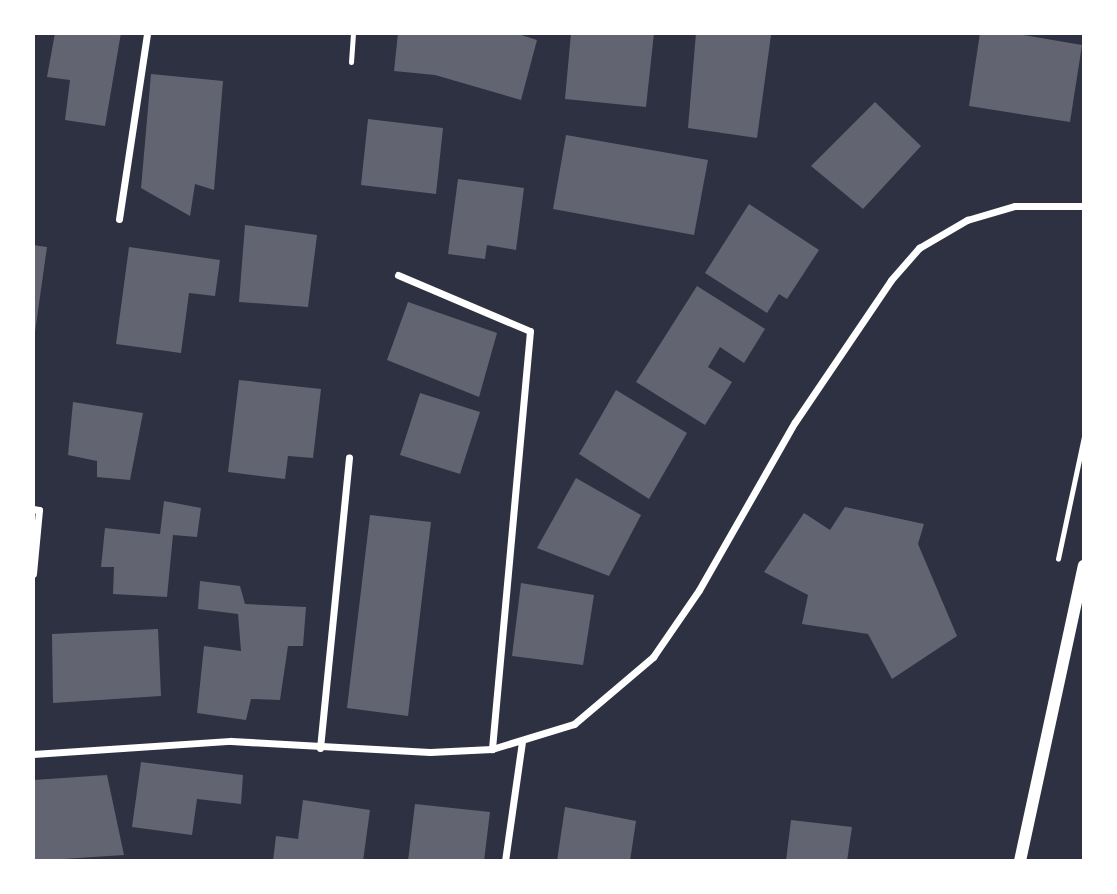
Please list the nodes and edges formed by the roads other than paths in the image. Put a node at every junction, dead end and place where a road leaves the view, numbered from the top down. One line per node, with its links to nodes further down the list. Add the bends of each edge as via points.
1 (147, 33): 5 (street)
2 (353, 33): 3 (lane)
3 (351, 62)
4 (1084, 206): 11 (street, via 1015,206 967,220 919,248 891,280 795,422 699,590 653,657 574,724)
5 (119, 219)
6 (398, 275): 13 (street, via 530,331)
7 (349, 457): 12 (street)
8 (33, 509): 10 (street, via 39,510)
9 (1084, 566): 16 (street)
10 (33, 574)
11 (522, 742): 13 (street); 15 (street)
12 (320, 748): 13 (street); 14 (street, via 231,741)
13 (492, 749)
14 (33, 754)
15 (506, 861)
16 (1020, 861)

